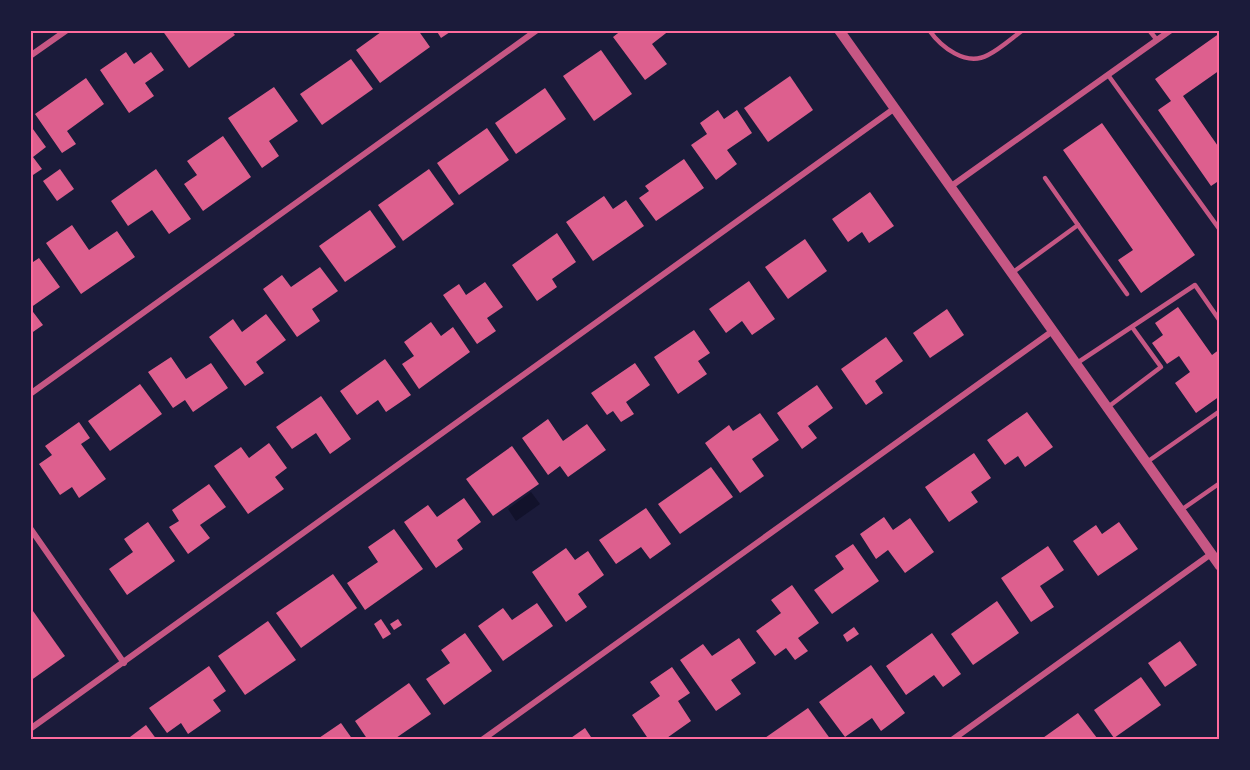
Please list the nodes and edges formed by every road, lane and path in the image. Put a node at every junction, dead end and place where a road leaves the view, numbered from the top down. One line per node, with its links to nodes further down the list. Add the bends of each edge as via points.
1 (67, 30): 9 (street)
2 (537, 30): 22 (street)
3 (839, 30): 11 (street)
4 (929, 30): 5 (lane, via 955,54 971,59 987,56)
5 (1023, 30)
6 (1149, 30): 8 (lane)
7 (1171, 30): 8 (street)
8 (1157, 40): 10 (street)
9 (30, 56)
10 (1108, 75): 13 (street); 15 (lane)
11 (895, 108): 13 (street); 31 (street)
12 (1045, 178): 14 (lane)
13 (950, 187): 16 (street)
14 (1078, 225): 16 (lane); 17 (lane)
15 (1220, 230)
16 (1012, 273): 20 (street)
17 (1126, 294)
18 (1220, 321): 19 (lane, via 1196,285)
19 (1132, 327): 21 (lane); 23 (lane, via 1161,367)
20 (1054, 330): 21 (street); 33 (street)
21 (1077, 363): 23 (street)
22 (30, 394)
23 (1108, 407): 25 (street)
24 (1220, 411): 25 (lane)
25 (1147, 462): 27 (street)
26 (1220, 483): 27 (lane)
27 (1181, 510): 29 (street)
28 (30, 528): 31 (street)
29 (1211, 554): 30 (street); 34 (street)
30 (1220, 566)
31 (124, 663): 32 (street)
32 (30, 729)
33 (482, 740)
34 (952, 740)

